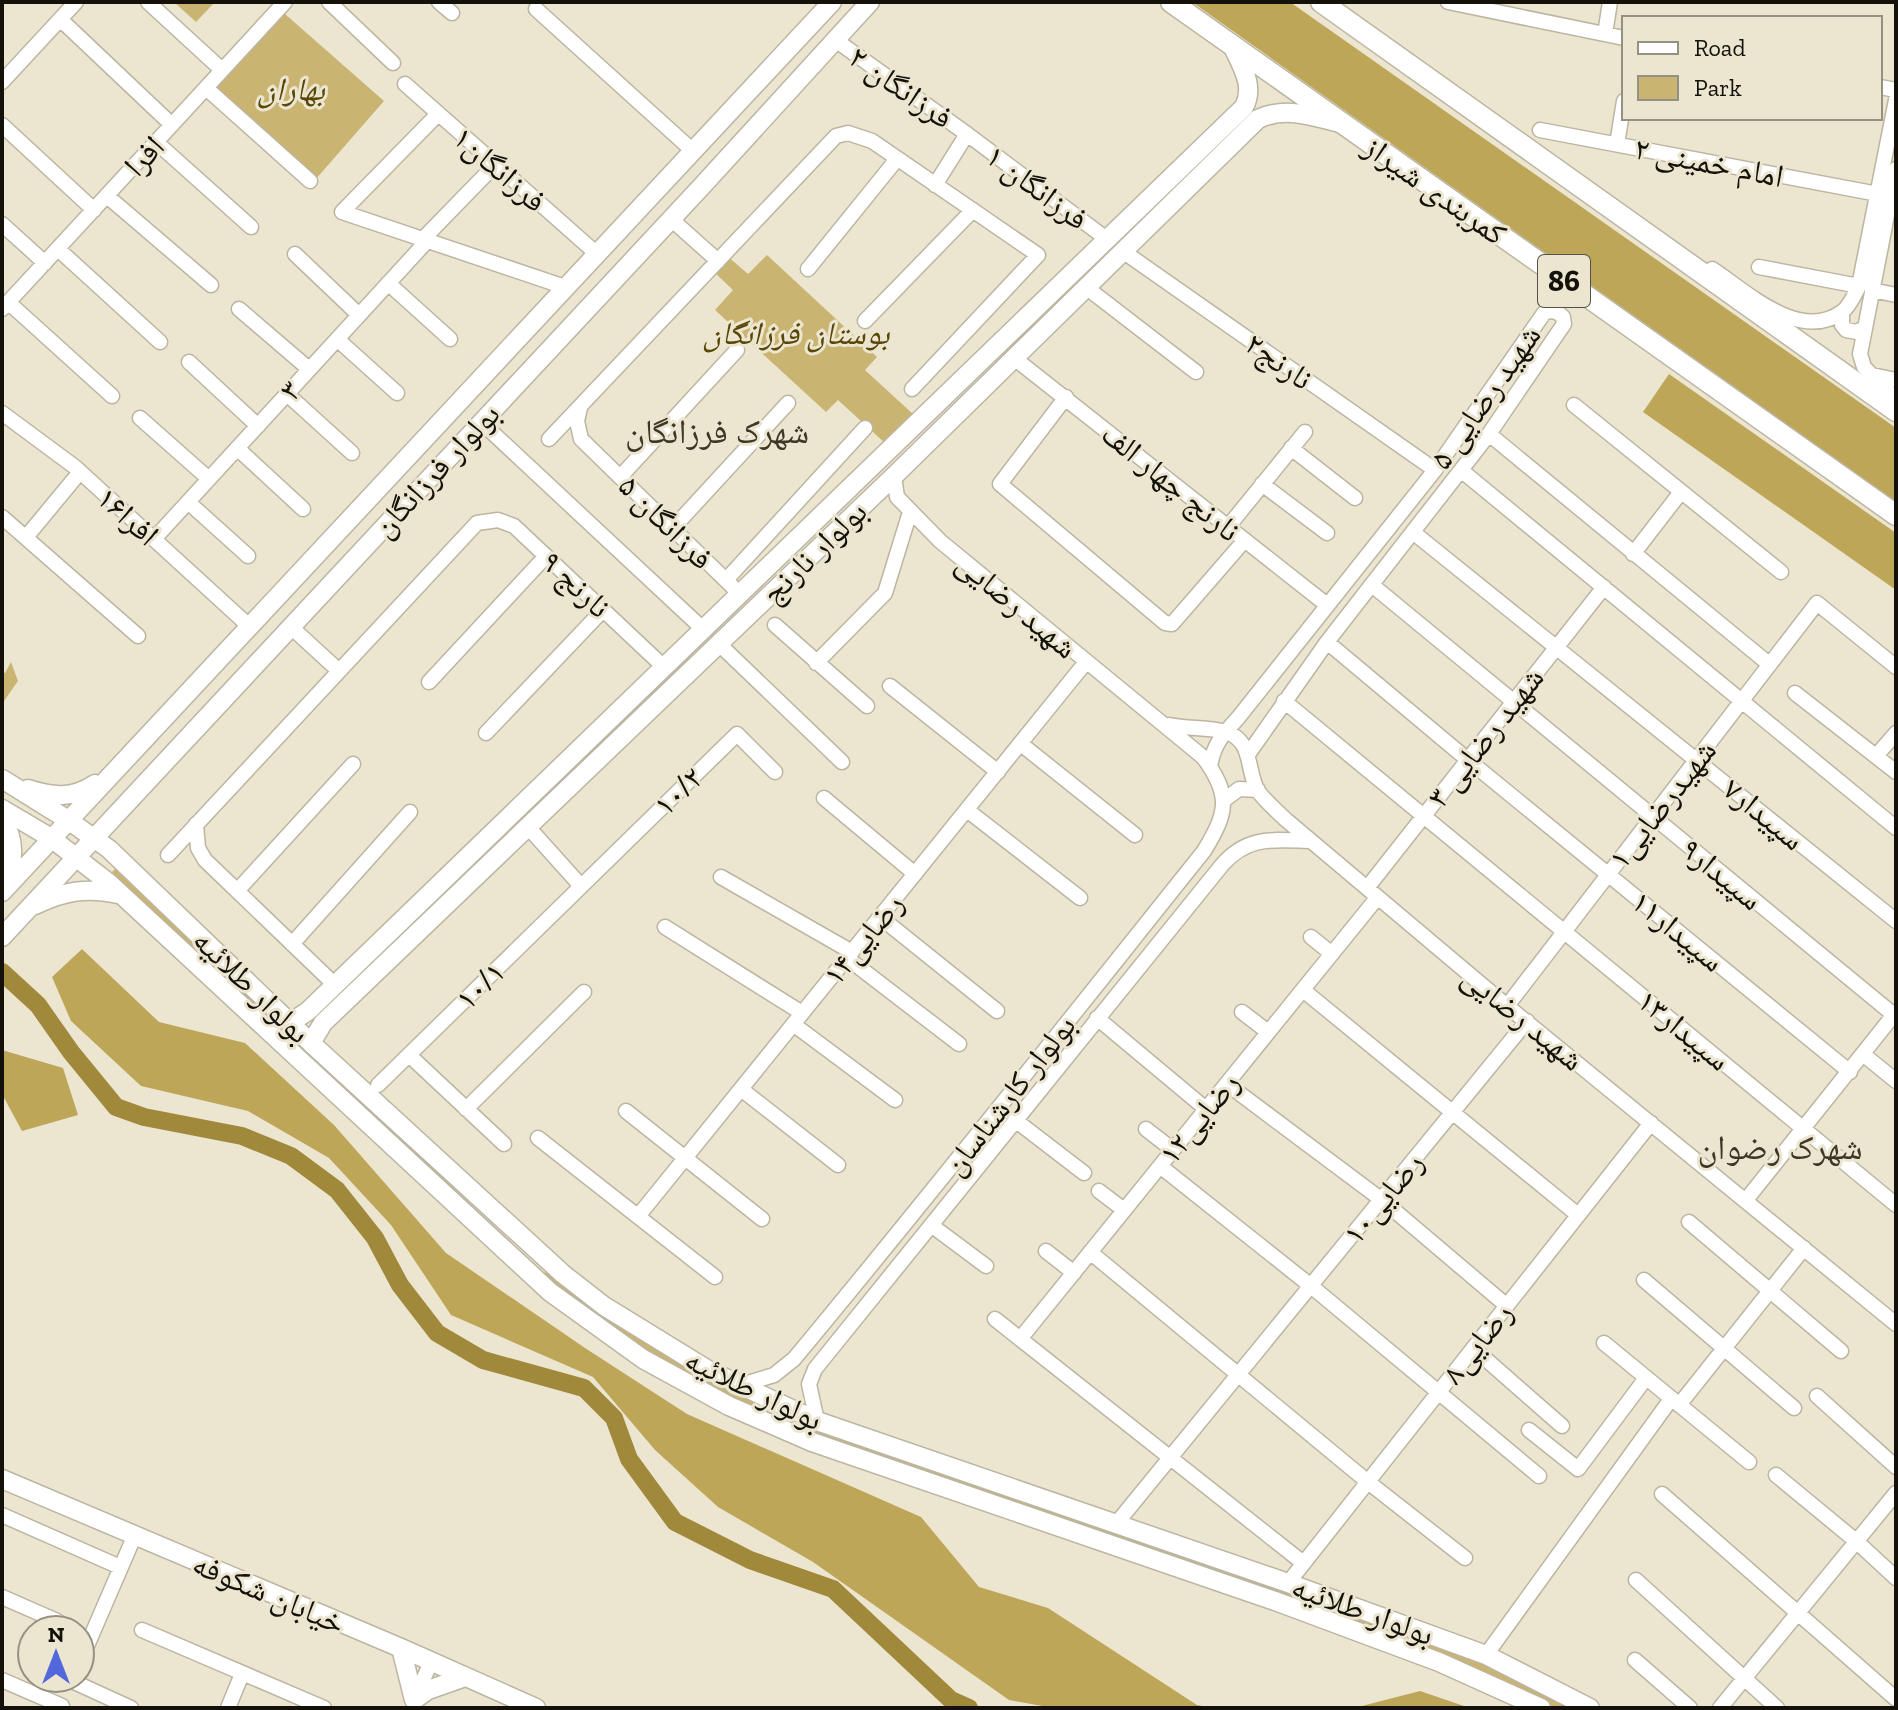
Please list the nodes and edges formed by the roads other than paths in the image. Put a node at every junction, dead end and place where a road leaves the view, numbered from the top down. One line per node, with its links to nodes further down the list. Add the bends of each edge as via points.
1 (76, 2): 14 (street)
2 (148, 2): 20 (street)
3 (285, 2): 20 (street, افرا)
4 (329, 2): 19 (street)
5 (439, 2): 13 (street)
6 (832, 2): 35 (main road, بولوار فرزانگان)
7 (870, 2): 17 (main road, بولوار فرزانگان)
8 (1171, 2): 18 (highway, کمربندی شیراز / 86)
9 (1321, 2): 47 (highway)
10 (1448, 2): 15 (street)
11 (1610, 2): 15 (street)
12 (536, 9): 35 (street)
13 (452, 13)
14 (60, 19): 21 (street); 30 (street)
15 (1605, 34): 16 (street)
16 (1622, 38)
17 (834, 39): 32 (street, فرزانگان ۲); 45 (main road, بولوار فرزانگان)
18 (1233, 47): 25 (main road, via 1249,89); 28 (highway, کمربندی شیراز / 86)
19 (393, 63)
20 (222, 70): 23 (street, افرا)
21 (2, 82)
22 (405, 84): 27 (street, فرزانگان۱)
23 (206, 88): 30 (street, افرا); 39 (street)
24 (1896, 100): 42 (street)
25 (1251, 113): 28 (main road, via 1289,111); 50 (main road, بولوار نارنج); 52 (main road, بولوار نارنج)
26 (1622, 113): 34 (street)
27 (438, 114): 37 (street, فرزانگان۱); 49 (street, via 342,212)
28 (1340, 123): 115 (highway, کمربندی شیراز / 86)
29 (2, 125): 43 (street)
30 (172, 125): 33 (street, افرا)
31 (1540, 130): 34 (street, امام خمینی ۲)
32 (967, 134): 40 (street); 50 (street, فرزانگان ۱)
33 (156, 142): 41 (street, افرا); 48 (street)
34 (1617, 144): 42 (street, امام خمینی ۲)
35 (693, 151): 54 (main road, بولوار فرزانگان)
36 (897, 159): 40 (street); 55 (street, via 858,134 836,136); 58 (street)
37 (495, 165): 49 (street, ۳); 54 (street, فرزانگان۱)
38 (1896, 169): 42 (street)
39 (310, 181)
40 (935, 185): 44 (street)
41 (107, 196): 43 (street, افرا); 60 (street)
42 (1888, 196): 63 (street)
43 (94, 210): 51 (street, افرا)
44 (973, 210): 69 (street); 81 (street, via 1038,255)
45 (671, 219): 55 (street); 93 (main road, بولوار فرزانگان)
46 (2, 224): 56 (street)
47 (1634, 226): 67 (street, via 1794,319 1818,322); 90 (highway)
48 (251, 227)
49 (424, 240): 59 (street, ۳); 61 (street)
50 (1108, 240): 132 (main road, بولوار نارنج)
51 (58, 249): 56 (street, افرا); 73 (street)
52 (1124, 252): 62 (main road, بولوار نارنج); 102 (street, نارنج۲)
53 (295, 254): 68 (street)
54 (597, 254): 61 (main road, بولوار فرزانگان)
55 (718, 261): 89 (street)
56 (45, 263): 65 (street, افرا)
57 (1759, 267): 63 (street)
58 (808, 269)
59 (388, 283): 68 (street, ۳); 72 (street)
60 (211, 285)
61 (565, 287): 112 (main road, بولوار فرزانگان)
62 (1087, 288): 75 (main road, بولوار نارنج); 78 (street)
63 (1866, 288): 64 (street); 67 (street); 70 (street)
64 (1896, 295)
65 (5, 306): 84 (street)
66 (239, 309): 77 (street)
67 (1842, 312): 70 (street, via 1846,330)
68 (359, 315): 71 (street, ۳)
69 (865, 321)
70 (1864, 328): 79 (street, via 1860,354)
71 (337, 339): 77 (street, ۳); 82 (street)
72 (450, 339)
73 (160, 342)
74 (737, 350): 105 (street)
75 (1014, 358): 85 (street, نارنج چهار الف); 106 (main road, بولوار نارنج)
76 (189, 362): 94 (street)
77 (309, 369): 83 (street, ۳)
78 (1196, 372)
79 (1871, 375): 80 (street); 86 (street)
80 (1896, 380)
81 (912, 389)
82 (397, 393)
83 (287, 394): 94 (street, ۳); 101 (street)
84 (112, 396)
85 (1066, 397): 118 (street, نارنج چهار الف); 124 (street, via 1000,484 1165,623 1172,624)
86 (1896, 400)
87 (788, 403): 119 (street)
88 (1574, 405): 109 (street)
89 (581, 406): 98 (street); 105 (street, فرزانگان ۵, via 581,439)
90 (1896, 411)
91 (2, 413): 104 (street, ۱۶افرا)
92 (140, 418): 107 (street)
93 (481, 422): 117 (main road, بولوار فرزانگان); 139 (street)
94 (258, 426): 99 (street, ۳)
95 (865, 428): 129 (street)
96 (1305, 432): 100 (street)
97 (1489, 434): 102 (street, شهید رضایی ۵, via 1564,324 1559,313 1544,313); 103 (street, شهید رضایی ۵); 125 (street)
98 (549, 439)
99 (237, 448): 107 (street, ۳); 113 (street)
100 (1291, 448): 108 (street); 110 (street)
101 (352, 453)
102 (1435, 470): 133 (street, شهید رضایی ۵)
103 (1462, 471): 121 (street, شهید رضایی ۵); 131 (street)
104 (80, 472): 122 (street); 123 (street, ۱۶افرا)
105 (621, 476): 119 (street, فرزانگان ۵)
106 (894, 476): 114 (street, via 897,497); 139 (main road, بولوار نارنج)
107 (209, 479): 111 (street, ۳)
108 (1262, 484): 118 (street); 120 (street)
109 (1681, 492): 125 (street); 128 (street)
110 (1355, 498)
111 (188, 502): 123 (street, ۳); 126 (street)
112 (363, 504): 117 (main road); 136 (main road, بولوار فرزانگان)
113 (303, 509)
114 (910, 512): 142 (street, شهید رضایی); 143 (street, via 885,593)
115 (1896, 515)
116 (2, 517): 122 (street)
117 (385, 523): 137 (main road, بولوار فرزانگان)
118 (1227, 528): 124 (street, نارنج چهار الف)
119 (672, 529): 129 (street, فرزانگان ۵)
120 (1327, 533)
121 (1414, 533): 130 (street, شهید رضایی ۵); 141 (street, سپیدار۷)
122 (27, 536): 138 (street)
123 (154, 539): 136 (street, ۱۶افرا)
124 (1244, 541): 133 (street, نارنج چهار الف)
125 (1633, 554): 144 (street)
126 (248, 556)
127 (546, 556): 134 (street, نارنج ۹); 147 (street, نارنج ۹, via 514,526 498,520 477,523); 148 (street)
128 (1781, 572)
129 (726, 580): 132 (street, فرزانگان ۵)
130 (1372, 585): 140 (street, شهید رضایی ۵); 153 (street, سپیدار۹)
131 (1604, 587): 141 (street, شهید رضایی ۳); 152 (street)
132 (741, 595): 139 (main road, بولوار نارنج)
133 (1327, 605): 151 (street, شهید رضایی ۵)
134 (603, 610): 146 (street, نارنج ۹); 159 (street)
135 (775, 625): 143 (street)
136 (249, 626): 170 (main road, بولوار فرزانگان)
137 (290, 626): 147 (street); 183 (main road, بولوار فرزانگان)
138 (138, 636)
139 (711, 636): 146 (main road, بولوار نارنج); 162 (main road, بولوار نارنج); 167 (street)
140 (1327, 642): 155 (street, شهید رضایی ۵); 166 (street, سپیدار۱۱)
141 (1556, 647): 153 (street, شهید رضایی ۳); 165 (street, سپیدار۷)
142 (1086, 662): 156 (street, شهید رضایی); 161 (street, رضایی۱۴)
143 (816, 663): 154 (street)
144 (1769, 664): 145 (street, شهیدرضایی۱, via 1817,603); 152 (street, شهیدرضایی۱)
145 (1896, 667)
146 (665, 668): 157 (main road, بولوار نارنج)
147 (339, 671): 190 (street)
148 (429, 682)
149 (890, 686): 172 (street)
150 (1795, 693): 164 (street)
151 (1257, 694): 155 (street, سپیدار۱۳); 158 (street, شهید رضایی ۵)
152 (1740, 702): 165 (street, شهیدرضایی۱); 193 (street)
153 (1512, 703): 166 (street, شهید رضایی ۳); 185 (street, سپیدار۹)
154 (867, 706)
155 (1281, 706): 163 (street, شهید رضایی ۵); 184 (street, سپیدار۱۳)
156 (1165, 724): 158 (street, شهید رضایی); 169 (street, شهید رضایی)
157 (599, 731): 162 (main road); 226 (main road, بولوار نارنج)
158 (1225, 731): 163 (street); 169 (street, شهید رضایی ۵, via 1212,749)
159 (486, 733)
160 (1896, 733): 164 (street)
161 (1021, 744): 172 (street, رضایی۱۴); 194 (street)
162 (613, 746): 192 (main road, بولوار نارنج)
163 (1249, 753): 175 (street, شهید رضایی)
164 (1876, 756): 173 (street)
165 (1696, 759): 185 (street, شهیدرضایی۱); 218 (street, سپیدار۷)
166 (1468, 760): 184 (street, شهید رضایی ۳); 207 (street, سپیدار۱۱)
167 (842, 762)
168 (353, 764): 213 (street)
169 (1210, 767): 178 (street)
170 (113, 771): 174 (main road, via 83,792 65,797); 176 (main road, بولوار فرزانگان)
171 (775, 772): 209 (street, ۱۰/۲, via 737,734)
172 (998, 772): 181 (street, رضایی۱۴)
173 (1896, 772)
174 (6, 782): 179 (main road, بولوار طلائیه)
175 (1258, 790): 178 (street, via 1239,789); 186 (street, شهید رضایی)
176 (92, 795): 183 (main road, via 96,814); 189 (main road, بولوار فرزانگان)
177 (824, 798): 206 (street)
178 (1224, 800): 191 (street, بولوار کارشناسان)
179 (39, 802): 188 (main road, via 40,815); 189 (main road, بولوار طلائیه)
180 (2, 809): 188 (main road, بولوار طلائیه)
181 (967, 810): 206 (street, رضایی۱۴); 215 (street)
182 (410, 812): 223 (street)
183 (116, 813): 195 (main road, بولوار فرزانگان)
184 (1423, 817): 214 (street, شهید رضایی ۳); 220 (street, سپیدار۱۳)
185 (1652, 817): 207 (street, شهیدرضایی۱); 232 (street, سپیدار۹)
186 (1285, 819): 197 (street); 198 (street, شهید رضایی)
187 (2, 820): 211 (main road, via 13,847)
188 (22, 820): 196 (main road, بولوار طلائیه)
189 (68, 820): 195 (main road, بولوار طلائیه); 196 (main road, بولوار فرزانگان)
190 (196, 824): 201 (street); 213 (street, via 205,860)
191 (1220, 825): 199 (street, via 1228,841); 200 (street, بولوار کارشناسان)
192 (528, 827): 209 (street); 233 (main road, بولوار نارنج)
193 (1896, 828)
194 (1135, 835)
195 (94, 837): 202 (main road, بولوار فرزانگان); 203 (main road, بولوار طلائیه)
196 (51, 838): 202 (main road, بولوار طلائیه); 205 (main road, بولوار فرزانگان)
197 (1271, 840): 198 (street, بولوار کارشناسان); 199 (street, بولوار کارشناسان)
198 (1311, 841): 214 (street, شهید رضایی)
199 (1246, 845): 204 (street, بولوار کارشناسان)
200 (1204, 851): 204 (street, via 1219,851); 293 (street, بولوار کارشناسان, via 929,1198)
201 (168, 855)
202 (76, 857): 210 (main road, بولوار فرزانگان); 212 (main road, بولوار طلائیه)
203 (125, 865): 212 (main road, via 106,872); 237 (main road, بولوار طلائیه)
204 (1222, 865): 234 (street, بولوار کارشناسان)
205 (22, 869): 210 (main road, via 44,874); 211 (main road, بولوار فرزانگان)
206 (915, 874): 217 (street, رضایی۱۴)
207 (1608, 874): 220 (street, شهیدرضایی۱); 243 (street, سپیدار۱۱)
208 (721, 877): 225 (street)
209 (581, 886): 241 (street, ۱۰/۱)
210 (47, 888): 216 (main road, بولوار فرزانگان)
211 (5, 889)
212 (115, 889): 216 (main road, via 62,893); 275 (main road, بولوار طلائیه)
213 (237, 891): 223 (street)
214 (1372, 893): 224 (street, رضایی۱۲); 229 (street, شهید رضایی)
215 (1080, 898)
216 (29, 908): 221 (main road, بولوار فرزانگان)
217 (880, 917): 225 (street, رضایی۱۴); 230 (street)
218 (1896, 921)
219 (665, 927): 235 (street)
220 (1564, 931): 229 (street, شهیدرضایی۱); 256 (street, سپیدار۱۳)
221 (2, 937)
222 (1311, 937): 224 (street)
223 (292, 944): 226 (street)
224 (1332, 954): 227 (street, رضایی۱۲)
225 (850, 955): 235 (street, رضایی۱۴); 240 (street)
226 (335, 985): 233 (main road, بولوار نارنج)
227 (1303, 990): 238 (street, رضایی۱۲); 252 (street)
228 (584, 992): 249 (street)
229 (1507, 1006): 236 (street, شهید رضایی)
230 (997, 1011)
231 (1242, 1012): 238 (street)
232 (1895, 1013): 242 (street)
233 (315, 1017): 237 (main road, بولوار نارنج); 239 (main road, بولوار نارنج)
234 (1097, 1018): 250 (street); 253 (street, بولوار کارشناسان)
235 (798, 1019): 247 (street, رضایی۱۴); 248 (street)
236 (1527, 1021): 252 (street, رضایی۱۰); 254 (street, شهید رضایی)
237 (290, 1023): 239 (main road, بولوار طلائیه)
238 (1268, 1032): 245 (street, رضایی۱۲)
239 (311, 1043): 271 (main road, بولوار طلائیه)
240 (959, 1044)
241 (409, 1055): 246 (street, ۱۰/۱); 249 (street)
242 (1864, 1055): 243 (street); 244 (street)
243 (1850, 1072): 256 (street)
244 (1896, 1081)
245 (1227, 1084): 250 (street, رضایی۱۲); 265 (street)
246 (378, 1085)
247 (741, 1089): 260 (street, رضایی۱۴); 261 (street)
248 (895, 1100)
249 (466, 1109): 258 (street)
250 (1206, 1109): 259 (street, رضایی۱۲)
251 (626, 1111): 260 (street)
252 (1453, 1112): 265 (street, رضایی۱۰); 270 (street)
253 (1015, 1120): 263 (street); 274 (street, بولوار کارشناسان)
254 (1651, 1123): 266 (street, شهید رضایی); 270 (street, رضایی۸)
255 (1146, 1129): 259 (street)
256 (1804, 1129): 266 (street); 267 (street, سپیدار۱۳)
257 (538, 1138): 269 (street)
258 (504, 1144)
259 (1173, 1150): 262 (street, رضایی۱۲)
260 (685, 1159): 269 (street, رضایی۱۴); 272 (street)
261 (838, 1165)
262 (1160, 1166): 268 (street, رضایی۱۲); 283 (street)
263 (1084, 1173)
264 (1099, 1191): 268 (street)
265 (1382, 1200): 283 (street, رضایی۱۰); 285 (street)
266 (1746, 1200): 276 (street, شهید رضایی)
267 (1896, 1205)
268 (1124, 1210): 278 (street, رضایی۱۲)
269 (639, 1215): 281 (street)
270 (1578, 1215): 285 (street, رضایی۸)
271 (501, 1219): 275 (main road); 297 (main road, بولوار طلائیه, via 604,1306)
272 (762, 1219)
273 (1689, 1222): 284 (street)
274 (931, 1225): 279 (street); 294 (street, بولوار کارشناسان)
275 (485, 1234): 345 (main road, بولوار طلائیه, via 590,1323 729,1406 812,1442 1275,1601 1439,1662)
276 (1804, 1248): 284 (street); 287 (street, شهید رضایی)
277 (1046, 1251): 280 (street)
278 (1090, 1252): 280 (street, رضایی۱۲); 295 (street)
279 (986, 1266)
280 (1074, 1273): 288 (street, رضایی۱۲)
281 (715, 1277)
282 (1644, 1280): 291 (street)
283 (1311, 1286): 295 (street, رضایی۱۰); 298 (street)
284 (1770, 1291): 291 (street); 292 (street)
285 (1507, 1306): 290 (street, رضایی۸)
286 (995, 1319): 288 (street)
287 (1896, 1324)
288 (1020, 1339): 305 (street)
289 (1604, 1343): 296 (street)
290 (1473, 1348): 298 (street, رضایی۸); 303 (street)
291 (1724, 1348): 300 (street); 301 (street)
292 (1841, 1351)
293 (792, 1361): 294 (street, via 804,1376); 297 (street, بولوار کارشناسان, via 774,1375)
294 (815, 1370): 302 (street, via 809,1384)
295 (1239, 1375): 305 (street, رضایی۱۰); 311 (street)
296 (1646, 1378): 300 (street); 304 (street, via 1578,1469)
297 (738, 1386): 302 (main road, بولوار طلائیه)
298 (1439, 1392): 309 (street); 311 (street, رضایی۸)
299 (1817, 1396): 307 (street)
300 (1675, 1402): 306 (street); 330 (street)
301 (1794, 1408)
302 (817, 1421): 315 (main road, بولوار طلائیه)
303 (1562, 1426)
304 (1529, 1430)
305 (1171, 1457): 315 (street, رضایی۱۰); 319 (street)
306 (1749, 1462)
307 (1896, 1467)
308 (1776, 1475): 317 (street)
309 (1539, 1476)
310 (2, 1479): 316 (main road, خیابان شکوفه)
311 (1368, 1482): 318 (street); 319 (street, رضایی۸)
312 (1896, 1493): 317 (street)
313 (1662, 1494): 325 (street)
314 (2, 1515): 320 (street)
315 (1116, 1524): 323 (main road, بولوار طلائیه)
316 (134, 1537): 320 (street); 329 (main road, خیابان شکوفه)
317 (1856, 1541): 321 (street); 325 (street)
318 (1465, 1558)
319 (1302, 1562): 323 (street, رضایی۸)
320 (120, 1567): 327 (street)
321 (1896, 1578)
322 (1636, 1580): 335 (street)
323 (1288, 1583): 330 (main road, بولوار طلائیه)
324 (2, 1597): 326 (street)
325 (1799, 1611): 335 (street); 338 (street)
326 (41, 1614)
327 (96, 1624)
328 (142, 1630): 333 (street)
329 (401, 1648): 332 (main road, خیابان شکوفه); 339 (main road)
330 (1486, 1655): 346 (main road, بولوار طلائیه)
331 (1635, 1660): 347 (street)
332 (431, 1662): 334 (main road, خیابان شکوفه); 339 (street)
333 (242, 1674): 342 (street); 343 (street)
334 (465, 1677): 339 (main road, via 428,1690); 344 (main road, خیابان شکوفه)
335 (1743, 1678): 348 (street); 349 (street)
336 (2, 1680): 340 (street)
337 (96, 1691): 341 (street)
338 (1896, 1699)
339 (413, 1704)
340 (62, 1707)
341 (131, 1708)
342 (228, 1708)
343 (324, 1708)
344 (536, 1708)
345 (1541, 1708)
346 (1590, 1708)
347 (1690, 1708)
348 (1720, 1708)
349 (1777, 1708)

